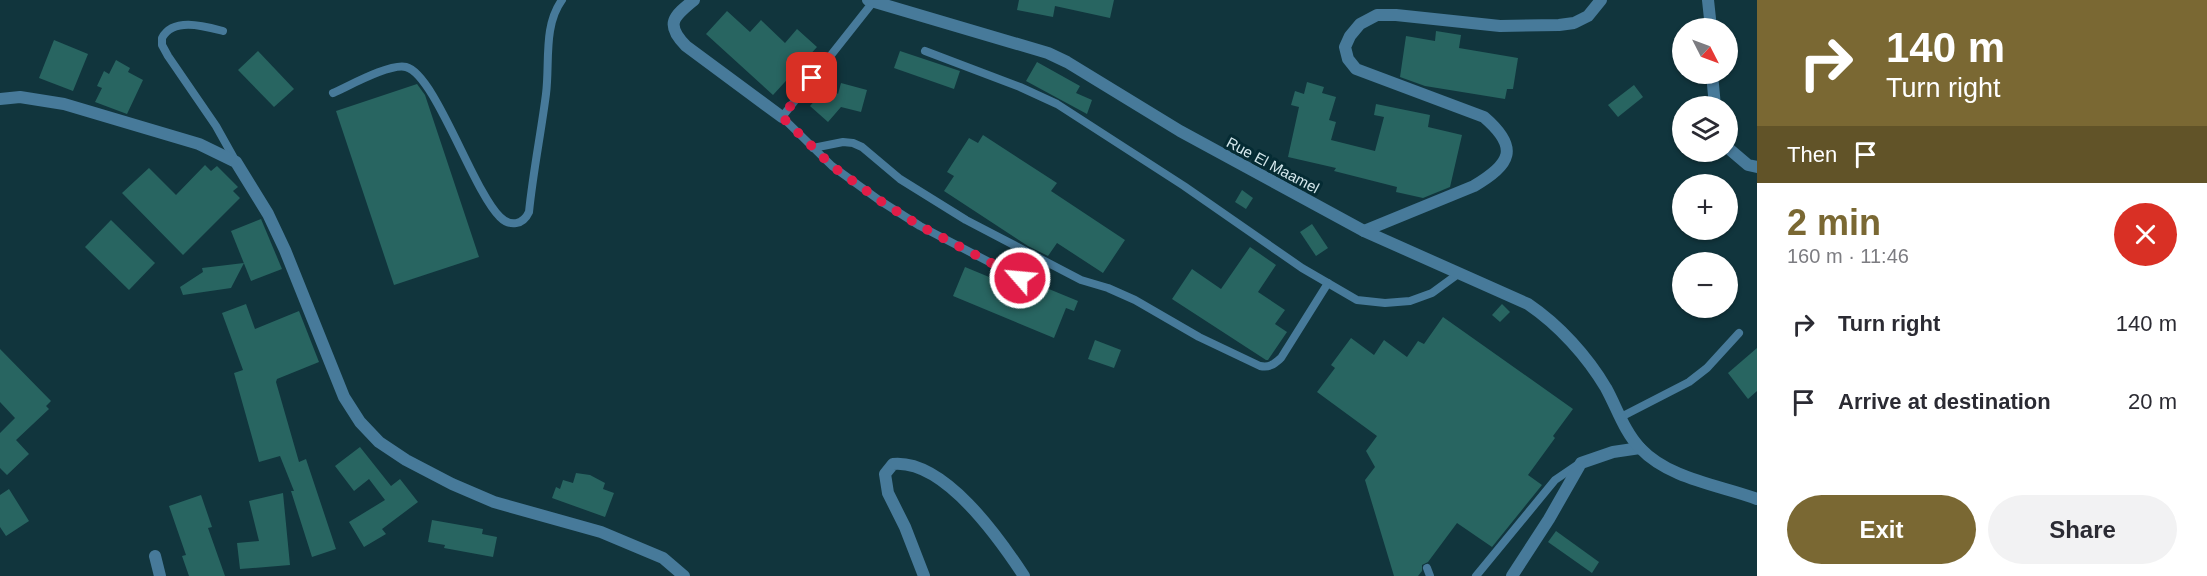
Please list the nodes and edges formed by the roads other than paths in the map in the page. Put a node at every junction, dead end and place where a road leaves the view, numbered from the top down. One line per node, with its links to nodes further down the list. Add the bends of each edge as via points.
1 (562, 0): 9 (lane, via 552,19 548,79 529,212 521,222 508,223 495,212 425,84 410,69 398,66)
2 (694, 0): 11 (street, via 674,19 678,38)
3 (1600, 0): 16 (street, via 1588,15 1559,25 1500,26 1396,15 1377,15 1360,24 1345,47 1356,69 1484,117 1506,140 1508,150 1499,167 1474,186)
4 (1708, 0): 6 (street)
5 (870, 1): 11 (lane); 16 (street, Rue El Maamel, via 1048,53 1180,131)
6 (1710, 18)
7 (223, 31): 14 (lane, via 178,26 165,33 162,45)
8 (925, 51): 19 (lane, via 1057,104)
9 (333, 93)
10 (0, 99): 14 (street, via 20,97 64,104 199,144)
11 (782, 117): 12 (lane)
12 (813, 148): 18 (lane, via 832,166 920,226); 19 (lane, via 843,142 862,147 900,179 966,220 1081,280 1136,300 1199,337 1260,366 1274,365 1281,358)
13 (1738, 156): 15 (street)
14 (236, 162): 27 (street, via 285,250 344,397 379,442 452,484 494,502 601,532 663,558)
15 (1757, 167)
16 (1364, 231): 17 (street, Rue El Maamel)
17 (1458, 274): 19 (lane, via 1410,301 1385,303 1357,300); 21 (street, Rue El Maamel, via 1528,304 1547,317 1590,364)
18 (1020, 278)
19 (1328, 283)
20 (1739, 333): 21 (lane, via 1707,369 1689,382)
21 (1619, 418): 22 (street, Rue El Maamel)
22 (1640, 448): 23 (street); 24 (street, Rue El Maamel, via 1674,471)
23 (1581, 462): 30 (lane, via 1555,480); 31 (street)
24 (1757, 500)
25 (155, 556): 26 (street)
26 (160, 576)
27 (684, 576)
28 (924, 576): 29 (street, via 885,481 893,464 915,466 960,496 991,528)
29 (1024, 576)
30 (1476, 576)
31 (1512, 576)

